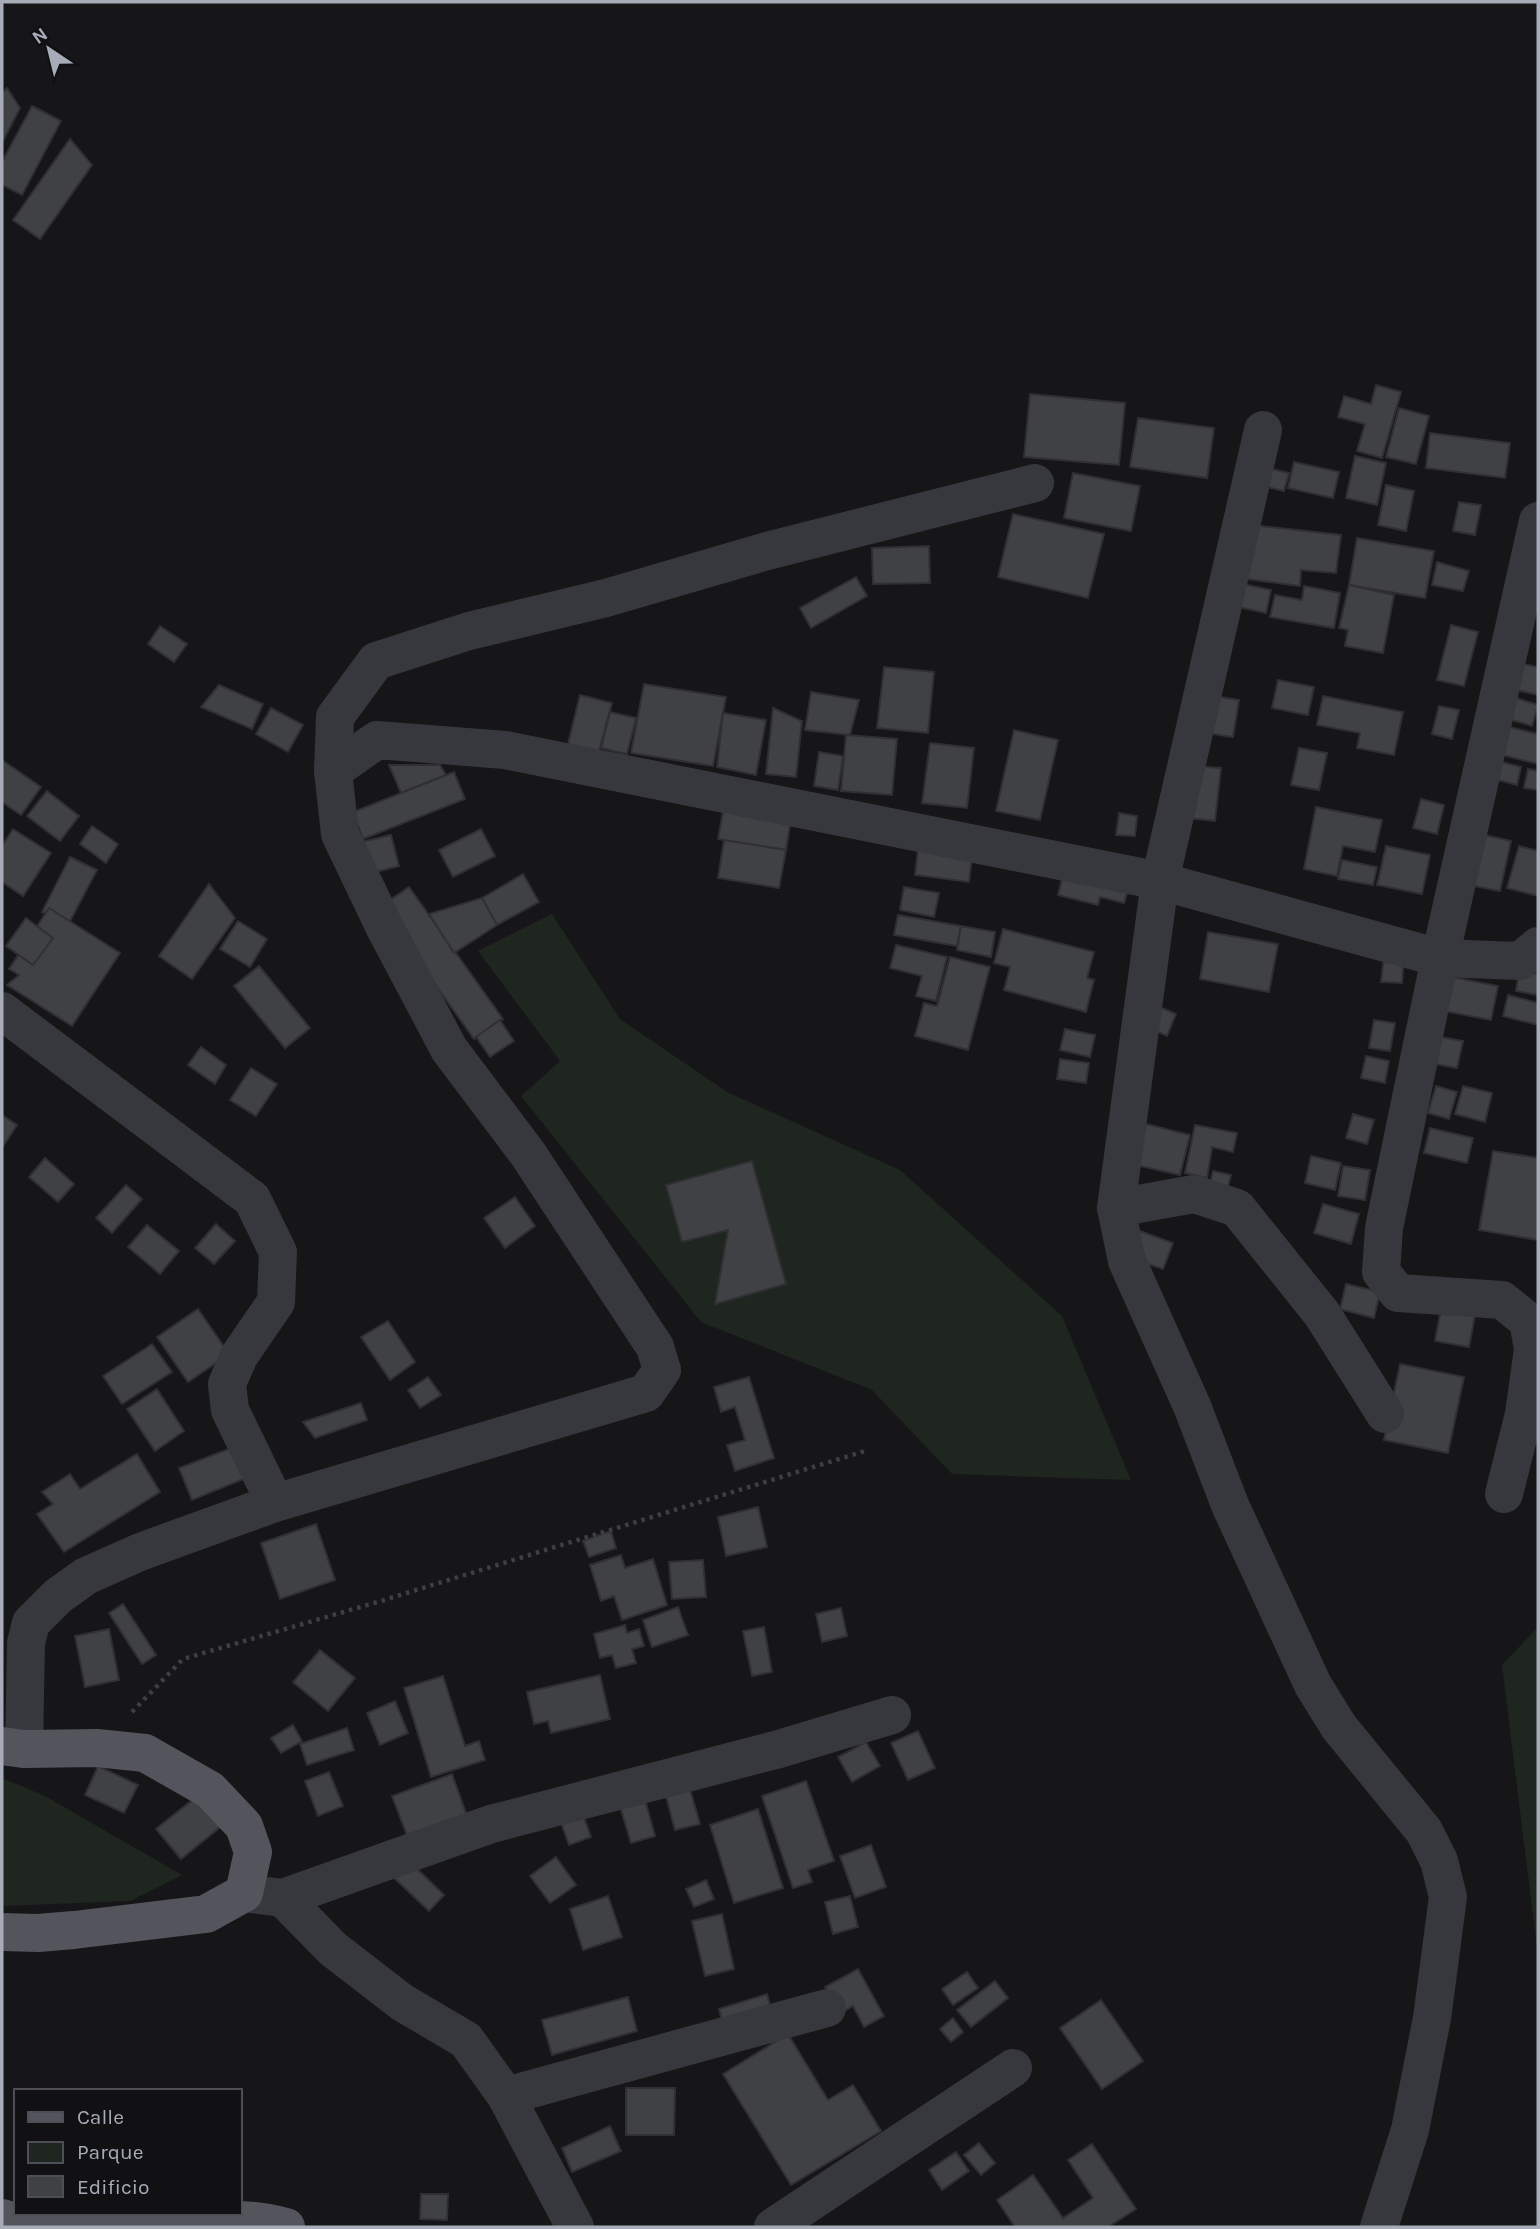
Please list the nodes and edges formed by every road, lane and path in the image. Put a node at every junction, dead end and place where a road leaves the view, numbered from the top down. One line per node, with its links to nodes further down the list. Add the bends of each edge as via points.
1 (1263, 430): 5 (street)
2 (1035, 483): 4 (street, via 469,631 376,661 335,717)
3 (1538, 521): 7 (street)
4 (334, 771): 5 (street, via 377,740 505,750); 13 (street, via 340,834 449,1049 528,1154 655,1347 662,1370 646,1393)
5 (1160, 881): 7 (street); 9 (street)
6 (1538, 946): 7 (street, via 1520,961)
7 (1440, 958): 12 (street, via 1384,1228 1381,1272 1398,1293 1502,1300 1528,1321 1533,1349 1524,1414)
8 (2, 1011): 13 (street, via 252,1199 278,1252 276,1302 239,1356 227,1384 230,1410)
9 (1116, 1208): 10 (street, via 1194,1194 1237,1208 1322,1314); 27 (street, via 1127,1261 1230,1505 1313,1685 1339,1727 1424,1830 1445,1885 1448,1897 1432,2018 1410,2130)
10 (1385, 1414)
11 (865, 1451): 16 (path, via 183,1660)
12 (1504, 1494)
13 (275, 1503): 15 (street, via 140,1552 86,1576 58,1596 31,1623)
14 (892, 1715): 18 (street, via 491,1824)
15 (13, 1748): 16 (main road)
16 (97, 1748): 17 (main road, via 145,1753 210,1790 244,1826 253,1852)
17 (244, 1893): 18 (street); 19 (main road, via 206,1914 74,1930)
18 (284, 1898): 22 (street, via 333,1949 403,2003 466,2040)
19 (2, 1932)
20 (827, 2008): 22 (street)
21 (1013, 2068): 26 (street)
22 (506, 2096): 25 (street)
23 (2, 2218): 24 (main road, via 57,2226 133,2226 202,2218 266,2221)
24 (286, 2227)
25 (575, 2227)
26 (773, 2227)
27 (1379, 2227)

